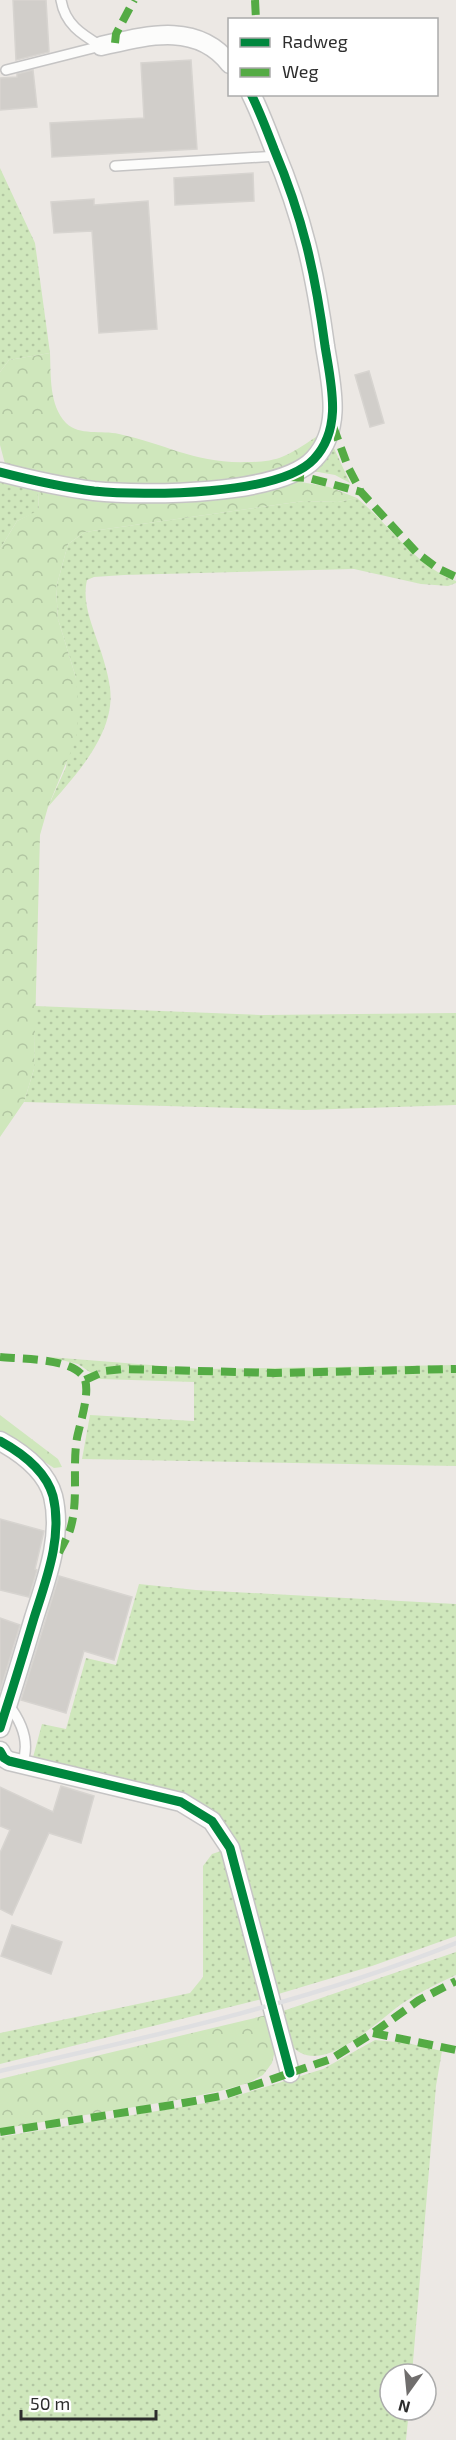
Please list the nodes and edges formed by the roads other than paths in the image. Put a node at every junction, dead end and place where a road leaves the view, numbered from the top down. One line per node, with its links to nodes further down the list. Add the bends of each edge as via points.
1 (61, 0): 2 (lane, via 63,12 75,29)
2 (101, 46): 3 (street, via 157,34 184,36 202,41); 4 (lane)
3 (228, 62)
4 (6, 70)
5 (251, 96): 6 (street)
6 (277, 156): 7 (lane); 8 (street, via 307,241 332,386 332,423 313,460 293,474 266,483 191,492 96,491)
7 (115, 166)
8 (0, 472)
9 (0, 1441): 10 (street, via 26,1458 44,1478 53,1496 55,1521 53,1554)
10 (8, 1704): 11 (street); 13 (lane, via 20,1720 25,1736)
11 (0, 1728)
12 (0, 1751): 13 (street, via 9,1761)
13 (22, 1764): 14 (street, via 167,1798 193,1807 212,1821 230,1848)
14 (290, 2073)

